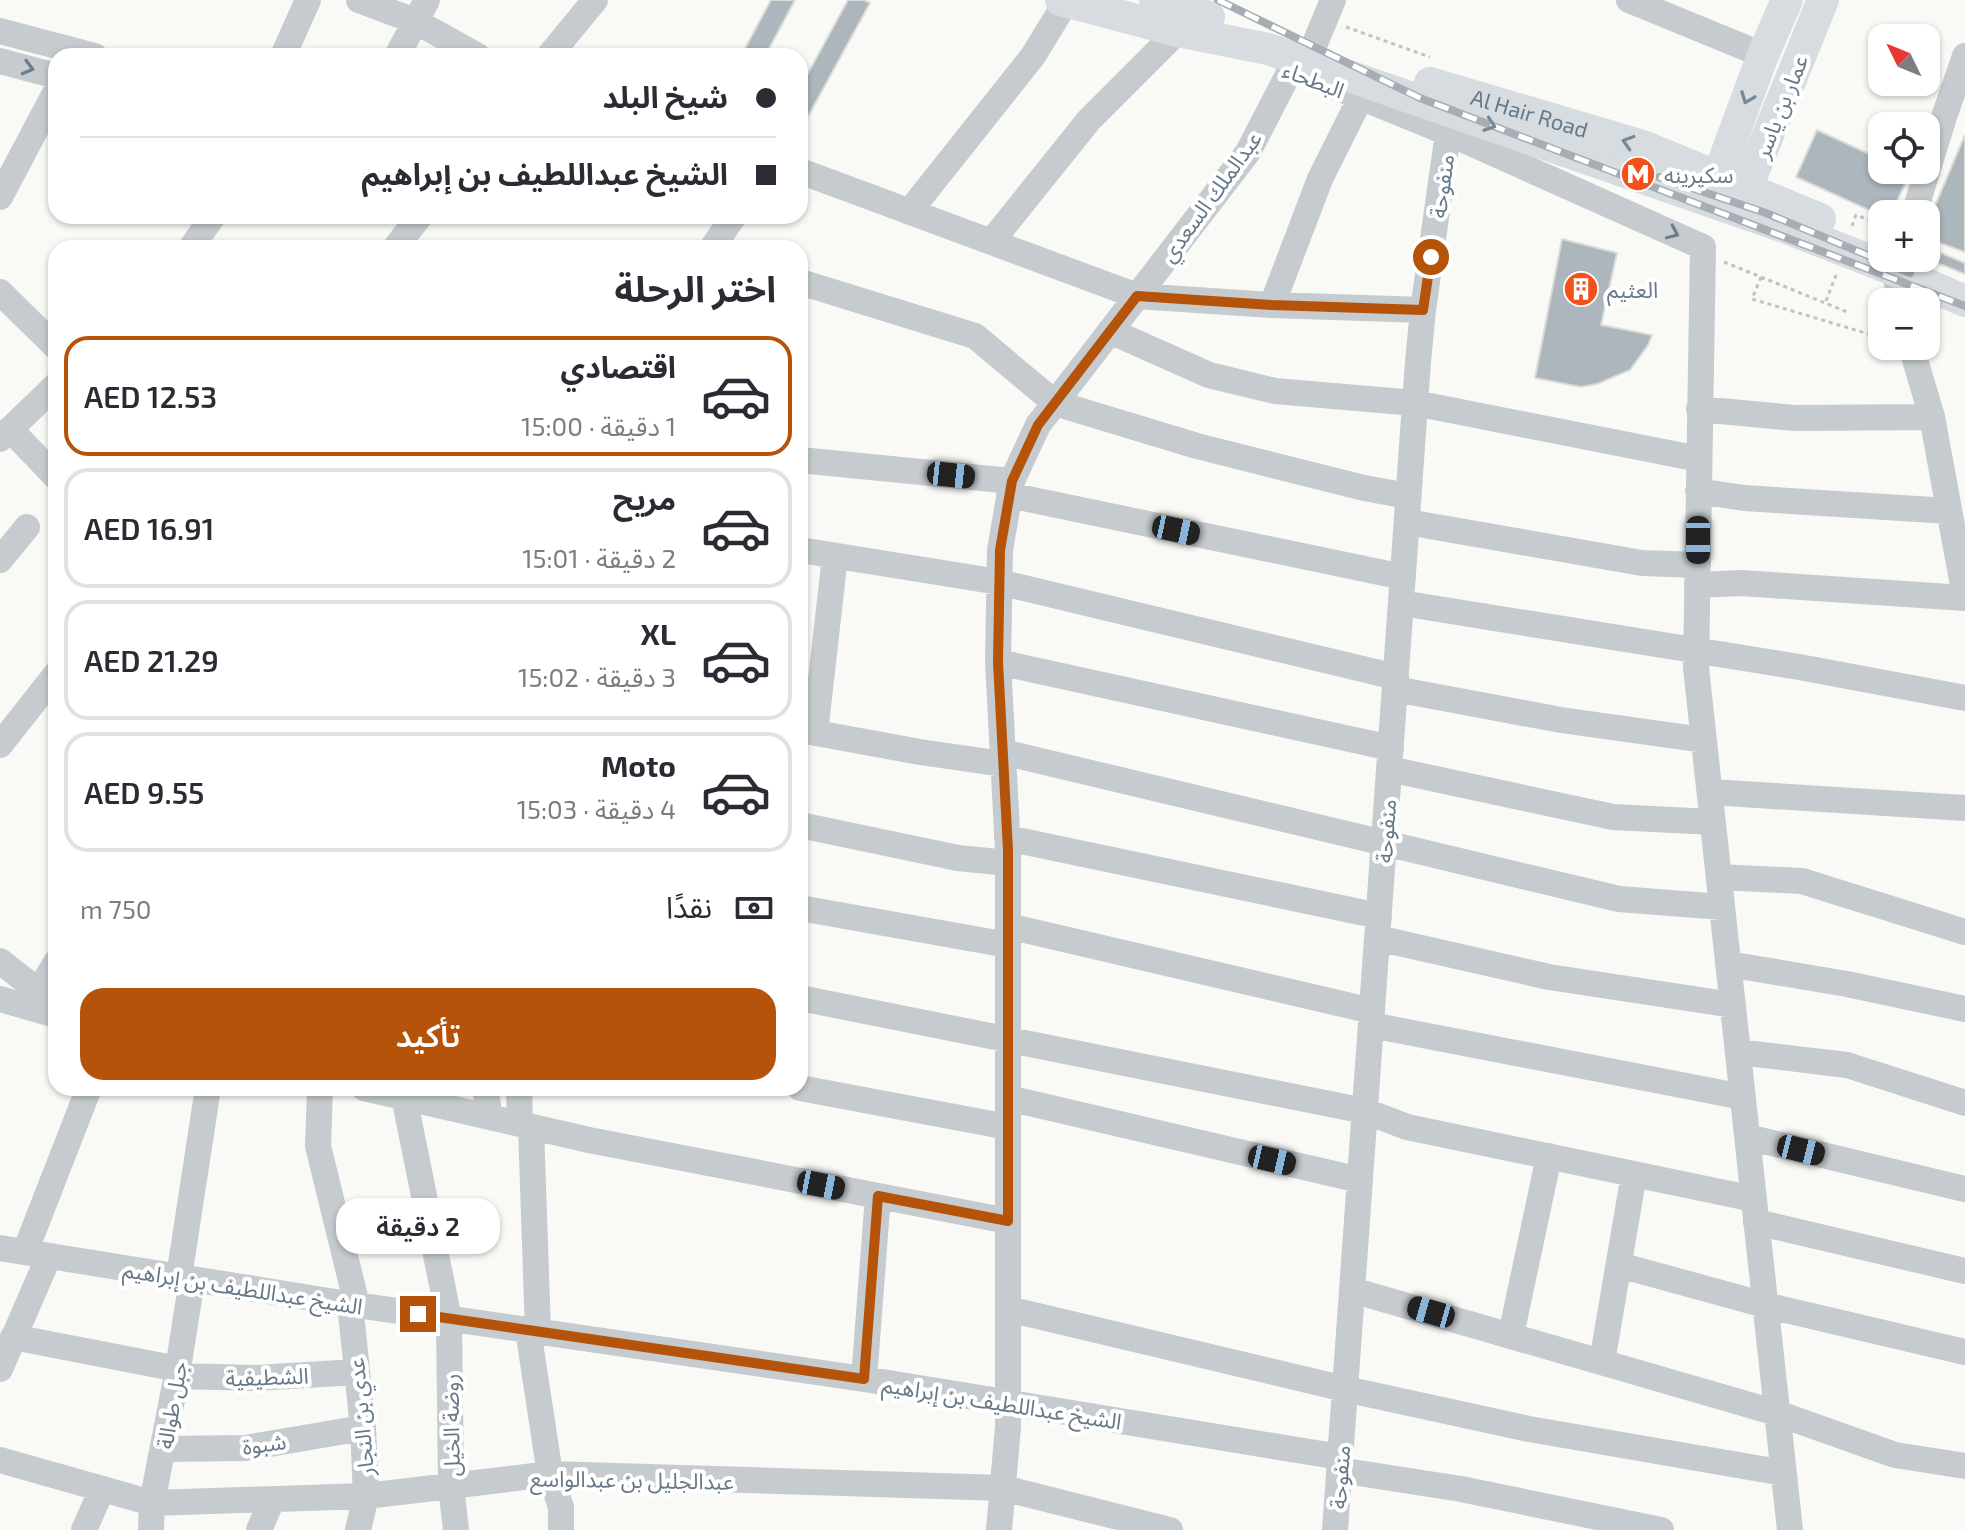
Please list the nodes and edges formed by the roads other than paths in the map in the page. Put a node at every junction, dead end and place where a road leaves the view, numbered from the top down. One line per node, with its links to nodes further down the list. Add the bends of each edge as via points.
1 (308, 0): 14 (street)
2 (359, 0): 10 (street)
3 (572, 0): 17 (street)
4 (595, 0): 18 (street)
5 (1787, 0): 19 (main road, عمار بن ياسر)
6 (1823, 0): 27 (main road, عمار بن ياسر)
7 (1064, 1): 9 (main road, البطحاء); 32 (street, via 1033,56)
8 (1637, 1): 19 (street)
9 (1169, 9): 12 (main road, البطحاء, via 1268,49); 37 (street)
10 (421, 10): 15 (street); 16 (street)
11 (0, 31): 13 (street)
12 (1314, 40): 23 (street, البطحاء); 29 (main road, Al Hair Road, via 1643,146); 44 (street, عبدالملك السعدي, via 1248,152)
13 (65, 48)
14 (287, 48)
15 (401, 48)
16 (468, 48)
17 (534, 48)
18 (556, 48)
19 (1763, 55): 27 (main road, عمار بن ياسر, one-way to 27)
20 (1965, 56): 25 (street)
21 (0, 61): 22 (street, one-way to 22)
22 (48, 74)
23 (1361, 97): 26 (street, البطحاء); 46 (street, via 1320,179)
24 (48, 106): 30 (street)
25 (1954, 120): 31 (street)
26 (1448, 133): 47 (street, منفوحة); 54 (street, البطحاء, one-way to 54, via 1703,250)
27 (1745, 148): 29 (main road, عمار بن ياسر)
28 (808, 174): 32 (street)
29 (1728, 195): 38 (main road, Al Hair Road, via 1787,228)
30 (0, 197)
31 (1920, 200)
32 (909, 212): 37 (street)
33 (396, 224): 35 (street)
34 (414, 224): 36 (street)
35 (382, 240)
36 (401, 240)
37 (991, 242): 44 (street)
38 (1868, 248)
39 (1940, 271): 41 (main road, Al Hair Road)
40 (1926, 272): 45 (main road, Al Hair Road)
41 (1965, 280)
42 (808, 284): 52 (street, via 975,336)
43 (0, 292): 49 (street)
44 (1137, 296): 46 (street); 48 (street, عبدالملك السعدي)
45 (1965, 301)
46 (1272, 305): 47 (street)
47 (1423, 310): 53 (street, منفوحة)
48 (1110, 331): 52 (street, عبدالملك السعدي); 53 (street, via 1209,375 1275,391)
49 (48, 339)
50 (1915, 360): 55 (street)
51 (48, 393): 56 (street)
52 (1055, 403): 60 (street, عبدالملك السعدي, via 1038,425); 62 (street, via 1197,446)
53 (1415, 403): 57 (street); 62 (street, منفوحة)
54 (1699, 409): 55 (street, via 1794,418); 57 (street)
55 (1932, 417): 63 (street)
56 (5, 434): 59 (street)
57 (1699, 459): 61 (street)
58 (808, 461): 60 (street)
59 (48, 470)
60 (1011, 488): 70 (street); 71 (street, عبدالملك السعدي)
61 (1698, 491): 63 (street); 69 (street)
62 (1408, 496): 64 (street, منفوحة)
63 (1949, 511): 72 (street)
64 (1407, 522): 69 (street); 70 (street, منفوحة)
65 (27, 527): 68 (street)
66 (808, 551): 67 (street)
67 (835, 556): 71 (street); 81 (street)
68 (0, 560)
69 (1698, 575): 72 (street, via 1741,583); 74 (street)
70 (1403, 577): 73 (street, منفوحة)
71 (999, 582): 76 (street, عبدالملك السعدي); 77 (street)
72 (1965, 597)
73 (1401, 603): 74 (street); 77 (street, منفوحة)
74 (1696, 651): 79 (street); 82 (street)
75 (48, 660): 80 (street)
76 (998, 662): 84 (street, عبدالملك السعدي); 85 (street)
77 (1395, 683): 82 (street, via 1561,720); 85 (street, منفوحة)
78 (48, 684): 83 (street)
79 (1965, 698)
80 (2, 716)
81 (808, 732): 84 (street, via 920,752)
82 (1704, 740): 86 (street)
83 (0, 745)
84 (1003, 758): 90 (street); 91 (street, عبدالملك السعدي)
85 (1390, 758): 88 (street, via 1613,817); 90 (street, منفوحة)
86 (1710, 792): 87 (street); 88 (street)
87 (1965, 808)
88 (1713, 822): 92 (street)
89 (808, 827): 91 (street, via 958,858)
90 (1384, 843): 93 (street, via 1619,899); 95 (street, منفوحة)
91 (1008, 850): 95 (street); 97 (street, عبدالملك السعدي)
92 (1719, 877): 93 (street); 96 (street, via 1802,881)
93 (1722, 907): 99 (street)
94 (808, 909): 97 (street)
95 (1378, 927): 103 (street, via 1549,977); 106 (street, منفوحة)
96 (1965, 932)
97 (1008, 935): 106 (street); 107 (street, عبدالملك السعدي)
98 (0, 961): 100 (street)
99 (1728, 964): 103 (street); 104 (street)
100 (47, 998)
101 (0, 999): 105 (street)
102 (808, 1000): 107 (street)
103 (1733, 1005): 108 (street)
104 (1965, 1009)
105 (48, 1013)
106 (1372, 1018): 117 (street); 120 (street, منفوحة)
107 (1008, 1038): 118 (street, عبدالملك السعدي); 120 (street)
108 (1738, 1052): 117 (street); 119 (street, via 1847,1065)
109 (808, 1090): 123 (street)
110 (86, 1096): 132 (street)
111 (207, 1096): 135 (street, جبل طوالة)
112 (320, 1096): 137 (street, عدي بن النجار, via 318,1146)
113 (399, 1096): 140 (street, روضة الخيل)
114 (407, 1096): 121 (street)
115 (486, 1096): 121 (street)
116 (520, 1096): 122 (street)
117 (1743, 1097): 124 (street)
118 (1008, 1098): 123 (street, عبدالملك السعدي); 127 (street)
119 (1965, 1103)
120 (1365, 1111): 125 (street, via 1407,1127); 127 (street, منفوحة)
121 (490, 1117): 122 (street)
122 (526, 1126): 129 (street); 141 (street)
123 (1008, 1127): 131 (street, عبدالملك السعدي)
124 (1747, 1137): 128 (street); 130 (street)
125 (1549, 1156): 126 (street); 142 (street)
126 (1634, 1174): 130 (street); 133 (street)
127 (1360, 1180): 136 (street, منفوحة)
128 (1965, 1189)
129 (878, 1196): 131 (street); 149 (street)
130 (1755, 1210): 134 (street); 138 (street)
131 (1008, 1221): 139 (street, عبدالملك السعدي)
132 (25, 1252): 135 (street, الشيخ عبداللطيف بن إبراهيم); 143 (street)
133 (1619, 1265): 138 (street); 145 (street)
134 (1965, 1271)
135 (185, 1278): 137 (street, الشيخ عبداللطيف بن إبراهيم); 147 (street, جبل طوالة)
136 (1352, 1290): 142 (street); 150 (street, منفوحة)
137 (353, 1305): 140 (street, الشيخ عبداللطيف بن إبراهيم); 148 (street, عدي بن النجار)
138 (1765, 1305): 144 (street); 152 (street)
139 (1008, 1309): 150 (street); 151 (street, عبدالملك السعدي)
140 (449, 1319): 141 (street, الشيخ عبداللطيف بن إبراهيم); 160 (street, روضة الخيل)
141 (533, 1331): 149 (street, الشيخ عبداللطيف بن إبراهيم); 159 (street)
142 (1511, 1335): 145 (street)
143 (13, 1337): 146 (street); 147 (street, الشطيفية)
144 (1965, 1352)
145 (1602, 1362): 152 (street)
146 (0, 1369)
147 (178, 1372): 148 (street, الشطيفية, via 256,1378); 154 (street, جبل طوالة)
148 (357, 1372): 153 (street, عدي بن النجار)
149 (864, 1379): 151 (street, الشيخ عبداللطيف بن إبراهيم)
150 (1345, 1389): 156 (street, منفوحة); 158 (street, via 1529,1429)
151 (1008, 1404): 156 (street, الشيخ عبداللطيف بن إبراهيم); 161 (street, عبدالملك السعدي)
152 (1777, 1413): 157 (street, via 1895,1455); 158 (street)
153 (363, 1428): 154 (street, شبوة, via 245,1448); 163 (street, عدي بن النجار)
154 (163, 1449): 165 (street, جبل طوالة)
155 (0, 1460): 162 (street, عبدالجليل بن عبدالواسع)
156 (1340, 1463): 174 (street, منفوحة); 175 (street, الشيخ عبداللطيف بن إبراهيم)
157 (1965, 1466)
158 (1784, 1473): 176 (street)
159 (550, 1474): 160 (street, عبدالجليل بن عبدالواسع); 161 (street, عبدالجليل بن عبدالواسع); 171 (street, via 561,1507)
160 (451, 1486): 163 (street, عبدالجليل بن عبدالواسع); 170 (street, روضة الخيل)
161 (1003, 1488): 172 (street, عبدالملك السعدي); 173 (street, عبدالجليل بن عبدالواسع)
162 (102, 1489): 165 (street, عبدالجليل بن عبدالواسع); 166 (street)
163 (366, 1496): 164 (street, عبدالجليل بن عبدالواسع); 169 (street, عدي بن النجار)
164 (272, 1500): 165 (street, عبدالجليل بن عبدالواسع); 168 (street)
165 (152, 1503): 167 (street, جبل طوالة)
166 (84, 1530)
167 (151, 1530)
168 (259, 1530)
169 (358, 1530)
170 (456, 1530)
171 (561, 1530)
172 (999, 1530)
173 (1170, 1530)
174 (1335, 1530)
175 (1661, 1530)
176 (1790, 1530)

